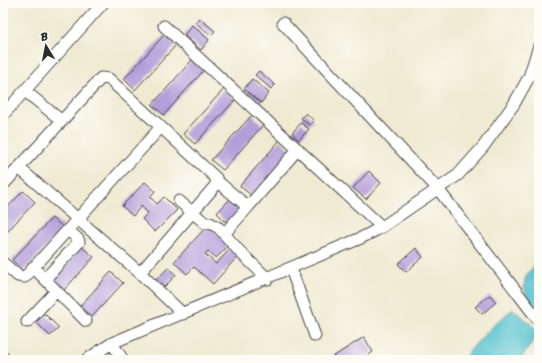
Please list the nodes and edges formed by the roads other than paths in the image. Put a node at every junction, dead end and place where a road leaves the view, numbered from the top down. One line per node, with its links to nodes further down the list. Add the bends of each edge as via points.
1 (103, 3): 5 (street)
2 (283, 23): 13 (street)
3 (164, 26): 9 (street)
4 (539, 46): 13 (street, via 529,77 514,104 483,147 458,175)
5 (25, 91): 6 (street); 7 (street)
6 (3, 115)
7 (62, 121): 8 (street, via 101,78 108,79); 10 (street)
8 (161, 127): 11 (street); 17 (street)
9 (298, 149): 15 (street); 18 (street)
10 (19, 168): 12 (street); 17 (street)
11 (217, 181): 15 (street); 16 (street)
12 (3, 185)
13 (438, 189): 18 (street); 30 (street)
14 (179, 200): 16 (street)
15 (248, 207): 20 (street)
16 (192, 212): 20 (street, via 205,223 219,228); 24 (street)
17 (78, 219): 19 (street); 24 (street)
18 (382, 227): 23 (street)
19 (68, 230): 22 (street); 25 (street, via 79,242)
20 (224, 234): 26 (street)
21 (3, 263): 22 (street, via 22,277)
22 (33, 267): 25 (street)
23 (291, 269): 26 (street); 32 (street)
24 (140, 273): 28 (street)
25 (45, 279): 27 (street)
26 (268, 279): 28 (street)
27 (56, 291): 29 (street); 31 (street)
28 (183, 314): 33 (street)
29 (86, 321)
30 (539, 321)
31 (27, 322)
32 (315, 336)
33 (112, 343): 34 (street); 35 (street)
34 (86, 360)
35 (123, 360)

